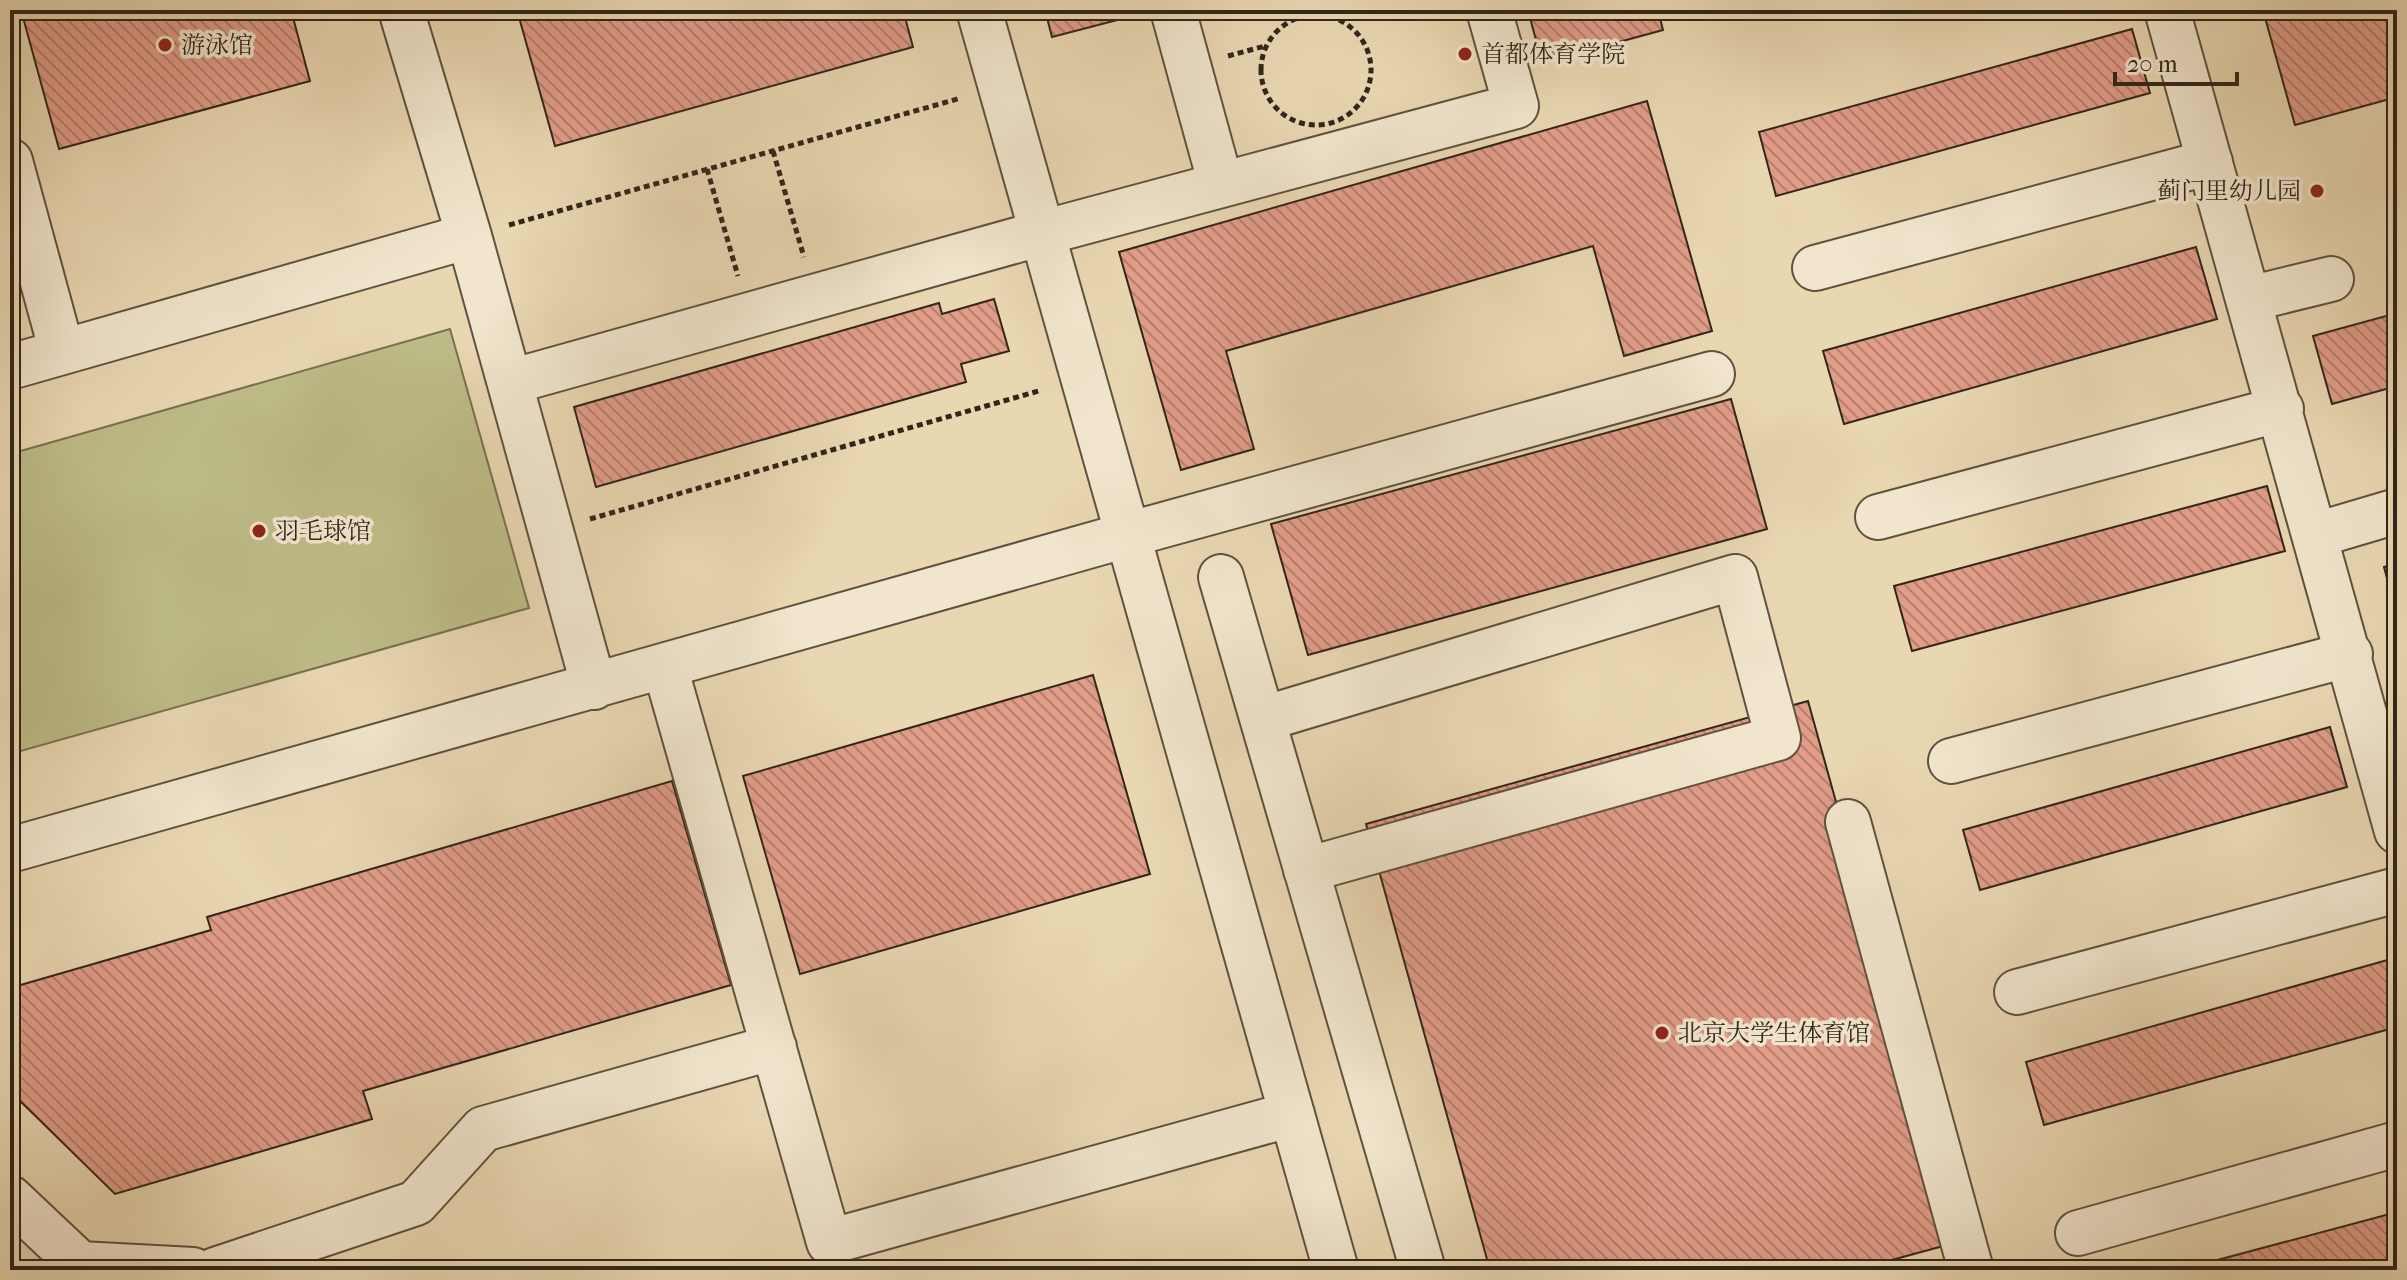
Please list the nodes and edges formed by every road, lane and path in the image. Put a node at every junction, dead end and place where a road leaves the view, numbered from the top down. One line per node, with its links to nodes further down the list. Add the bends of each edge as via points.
1 (401, 10): 14 (street)
2 (979, 10): 7 (street)
3 (1173, 10): 12 (street)
4 (1489, 10): 12 (street, via 1516,106)
5 (2167, 10): 10 (street)
6 (1314, 12): 6 (path, via 1277,30 1266,46 1262,80 1278,111 1301,123 1327,124 1344,118 1367,92 1370,56 1348,25)
7 (1001, 87): 8 (path); 13 (street)
8 (773, 151): 11 (path); 17 (path)
9 (10, 161): 20 (street)
10 (2210, 162): 15 (street); 18 (street)
11 (707, 169): 14 (path); 19 (path)
12 (1221, 185): 13 (street)
13 (1042, 233): 17 (street); 23 (street)
14 (469, 236): 20 (street); 24 (street)
15 (1815, 268)
16 (2331, 279): 18 (street)
17 (815, 297): 19 (street)
18 (2249, 299): 25 (street)
19 (750, 315): 24 (street)
20 (62, 352): 21 (street)
21 (10, 367)
22 (1712, 374): 29 (street)
23 (1083, 379): 28 (path); 29 (street)
24 (510, 382): 28 (street)
25 (2281, 409): 27 (street); 30 (street)
26 (2397, 511): 30 (street)
27 (1878, 517)
28 (551, 530): 34 (street)
29 (1127, 535): 33 (street); 45 (street)
30 (2316, 535): 32 (street)
31 (1221, 577): 35 (street)
32 (2350, 654): 36 (street); 37 (street)
33 (665, 667): 34 (street); 44 (street)
34 (594, 687): 40 (street)
35 (1263, 719): 41 (street); 41 (street, via 1735,577 1778,738)
36 (1951, 761)
37 (2389, 771): 39 (street)
38 (1848, 822): 53 (street)
39 (2397, 831)
40 (10, 850)
41 (1306, 870): 52 (street)
42 (2397, 890): 43 (street)
43 (2017, 992)
44 (774, 1047): 45 (street, via 829,1242); 50 (street, via 483,1129 416,1203)
45 (1292, 1114): 51 (street)
46 (2397, 1144): 48 (street)
47 (10, 1198): 49 (street, via 80,1264)
48 (2078, 1233)
49 (193, 1270)
50 (215, 1270)
51 (1336, 1270)
52 (1423, 1270)
53 (1971, 1270)

